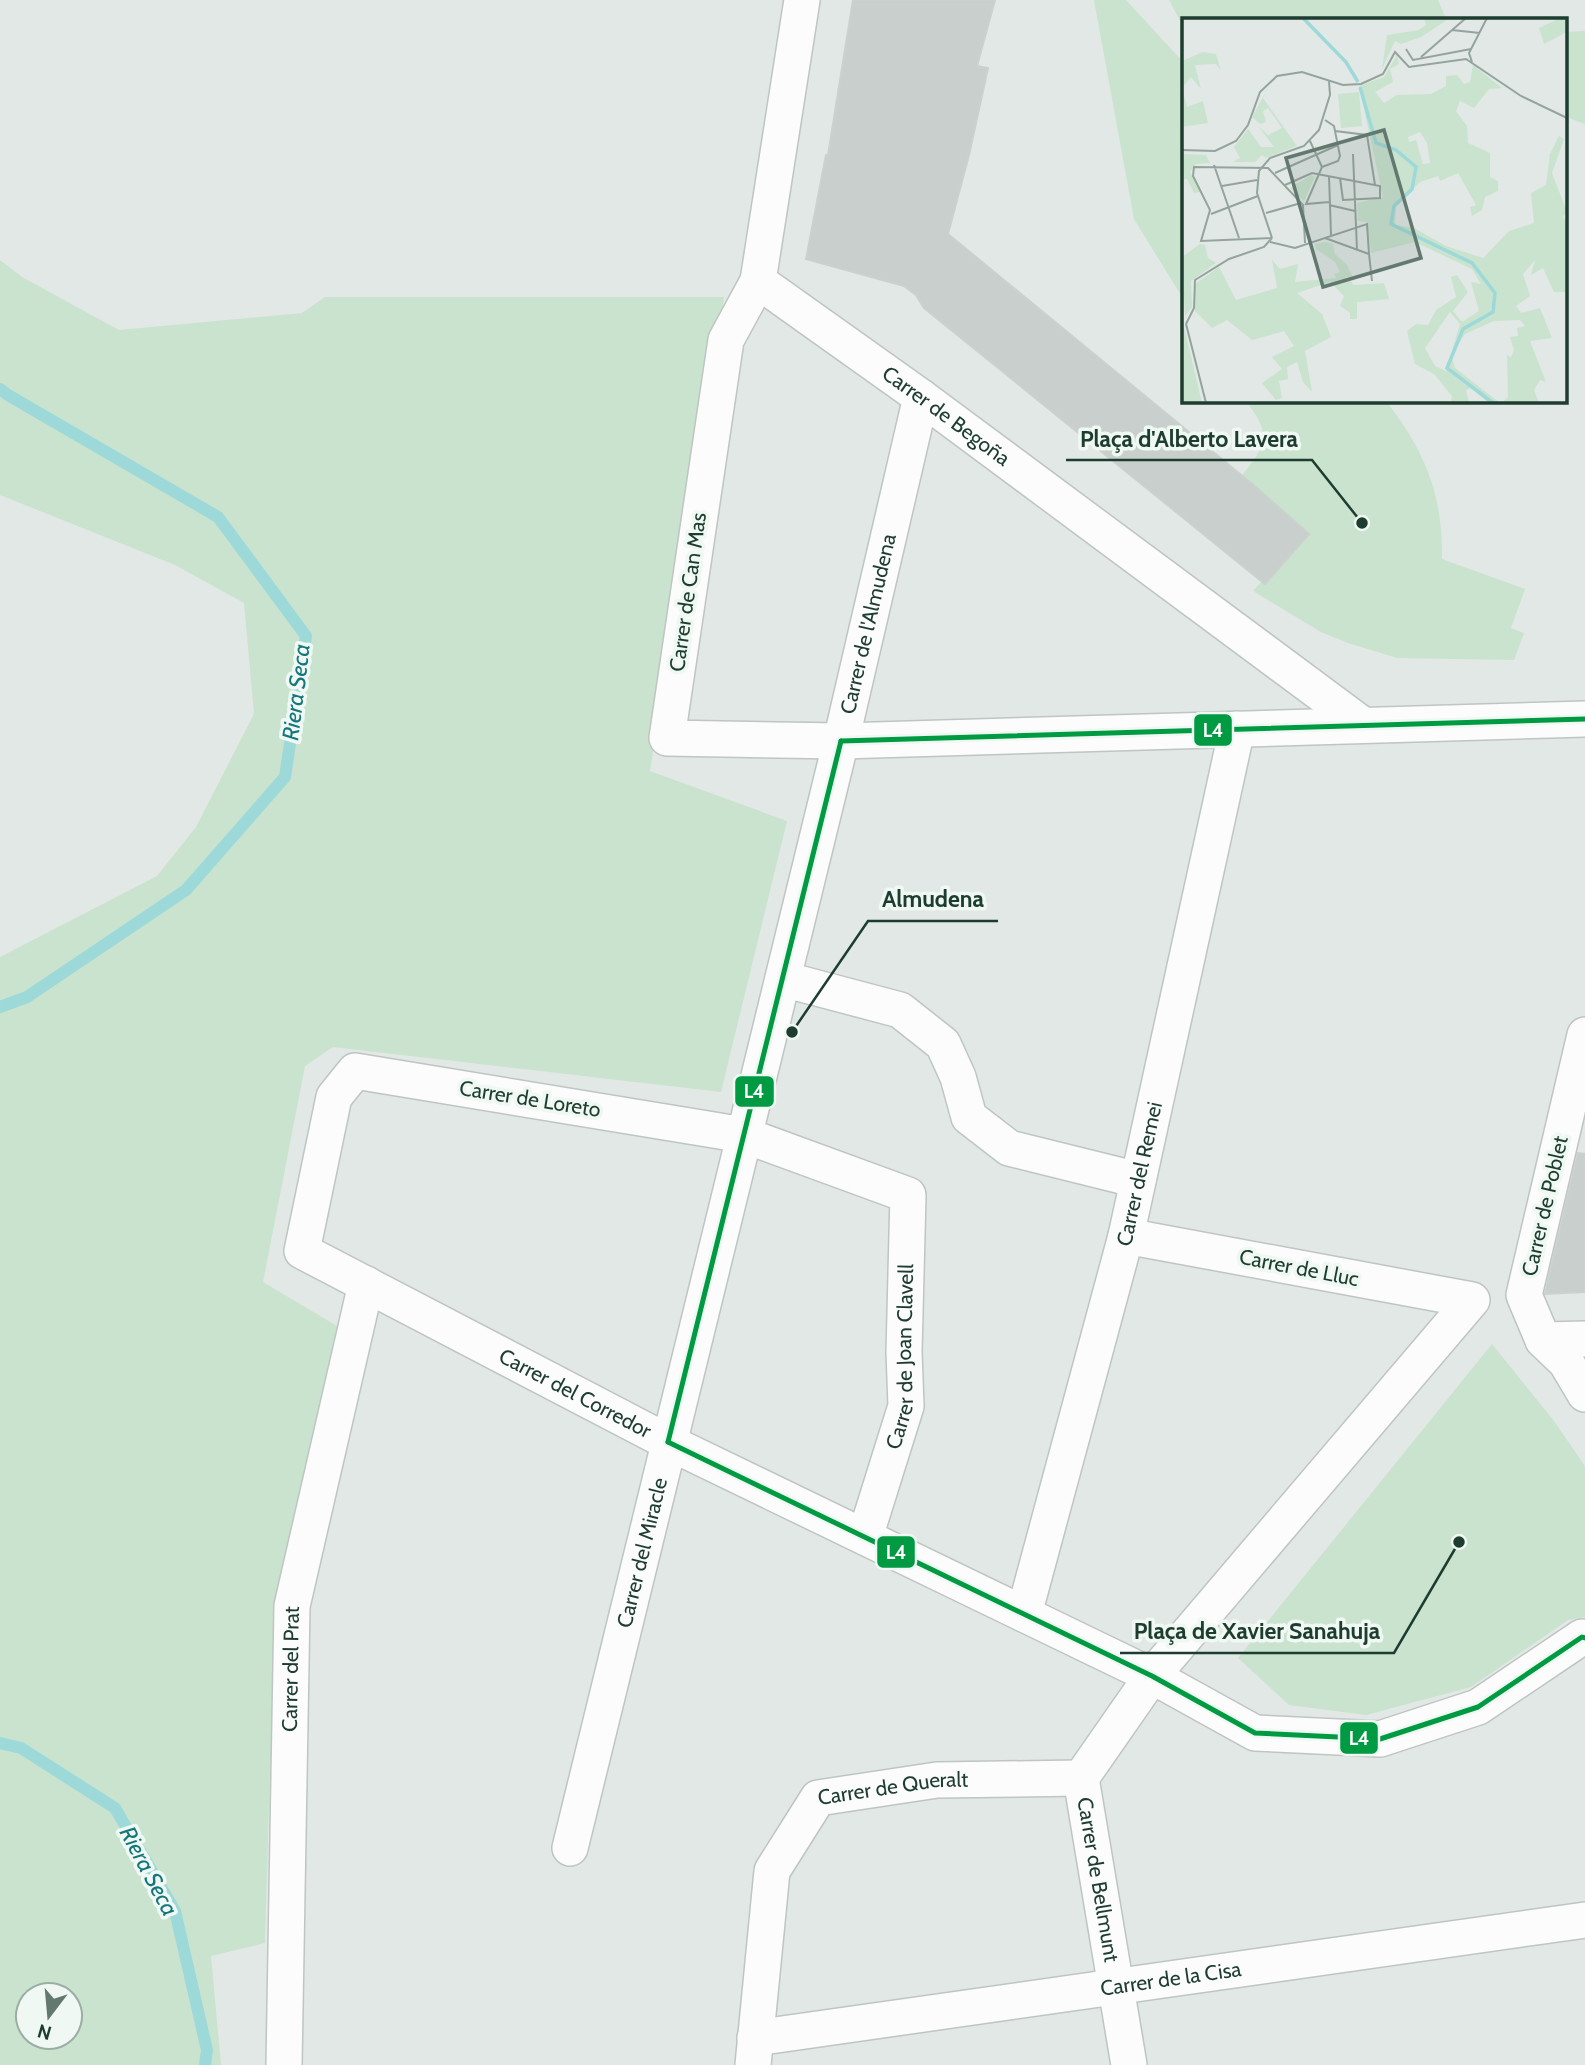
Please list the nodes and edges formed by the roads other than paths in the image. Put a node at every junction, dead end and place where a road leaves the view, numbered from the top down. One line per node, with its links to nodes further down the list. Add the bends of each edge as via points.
1 (802, 0): 2 (street)
2 (758, 281): 3 (street, Carrer de Begoña); 7 (street, Carrer de Can Mas, via 726,340 667,738)
3 (920, 397): 5 (street, Carrer de Begoña); 7 (street, Carrer de l'Almudena)
4 (1585, 719): 5 (street)
5 (1363, 725): 6 (street)
6 (1237, 729): 7 (street); 11 (street, Carrer del Remei)
7 (842, 741): 8 (street, Carrer de l'Almudena)
8 (783, 979): 10 (street, Carrer de l'Almudena); 11 (street, via 900,1010 943,1044 969,1117 1009,1148)
9 (1585, 1035): 17 (street, Carrer de Poblet, via 1524,1295)
10 (744, 1135): 12 (street, Carrer de Loreto); 14 (street, Carrer de Loreto, via 355,1071 334,1097); 19 (street, Carrer del Miracle)
11 (1138, 1180): 13 (street, Carrer del Remei)
12 (885, 1187): 20 (street, Carrer de Joan Clavell, via 908,1195 906,1406)
13 (1126, 1236): 21 (street, Carrer del Remei); 23 (street, Carrer de Lluc, via 1472,1300)
14 (302, 1251): 15 (street, Carrer del Corredor)
15 (366, 1284): 19 (street, Carrer del Corredor); 29 (street, Carrer del Prat, via 292,1606)
16 (1585, 1339): 17 (street)
17 (1543, 1340): 18 (street, via 1566,1362)
18 (1585, 1394)
19 (668, 1441): 20 (street, Carrer del Corredor); 25 (street, Carrer del Miracle)
20 (866, 1537): 21 (street, Carrer del Corredor)
21 (1024, 1614): 23 (street, Carrer del Corredor)
22 (1585, 1638): 23 (street, Carrer del Corredor, via 1478,1707 1380,1739 1255,1733)
23 (1152, 1676): 24 (street)
24 (1081, 1778): 27 (street, Carrer de Bellmunt); 28 (street, Carrer de Queralt, via 937,1780 818,1798 772,1871)
25 (570, 1848)
26 (1585, 1920): 27 (street, Carrer de la Cisa)
27 (1116, 1987): 28 (street, Carrer de la Cisa); 30 (street, Carrer de Bellmunt)
28 (754, 2052)
29 (284, 2065)
30 (1129, 2065)

